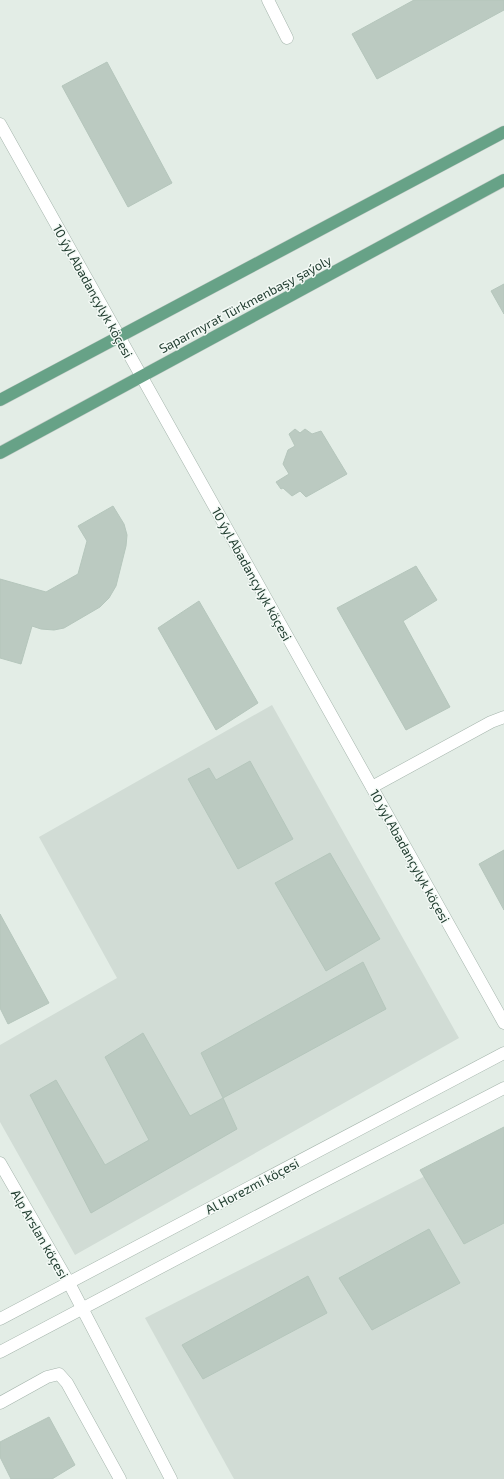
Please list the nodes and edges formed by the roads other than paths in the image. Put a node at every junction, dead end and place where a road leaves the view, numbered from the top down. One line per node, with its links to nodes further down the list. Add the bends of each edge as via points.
1 (268, 0): 2 (street)
2 (287, 38)
3 (0, 124): 6 (street, 10 ýyl Abadançylyk köçesi)
4 (504, 132): 6 (main road)
5 (504, 180): 7 (main road, Saparmyrat Türkmenbaşy şaýoly)
6 (119, 337): 7 (street, 10 ýyl Abadançylyk köçesi); 8 (main road)
7 (141, 376): 9 (main road, Saparmyrat Türkmenbaşy şaýoly); 11 (street, 10 ýyl Abadançylyk köçesi)
8 (0, 400)
9 (0, 453)
10 (504, 717): 11 (street)
11 (372, 787): 12 (street, 10 ýyl Abadançylyk köçesi)
12 (504, 1023)
13 (504, 1052): 16 (street, Al Horezmi köçesi)
14 (504, 1088): 17 (street)
15 (0, 1163): 16 (street, Alp Arslan köçesi)
16 (68, 1283): 17 (street, Alp Arslan köçesi); 18 (street, Al Horezmi köçesi)
17 (82, 1309): 19 (street); 22 (street, Alp Arslan köçesi)
18 (0, 1319)
19 (0, 1352)
20 (0, 1403): 21 (street, via 47,1377 59,1374 67,1383)
21 (120, 1479)
22 (171, 1479)

